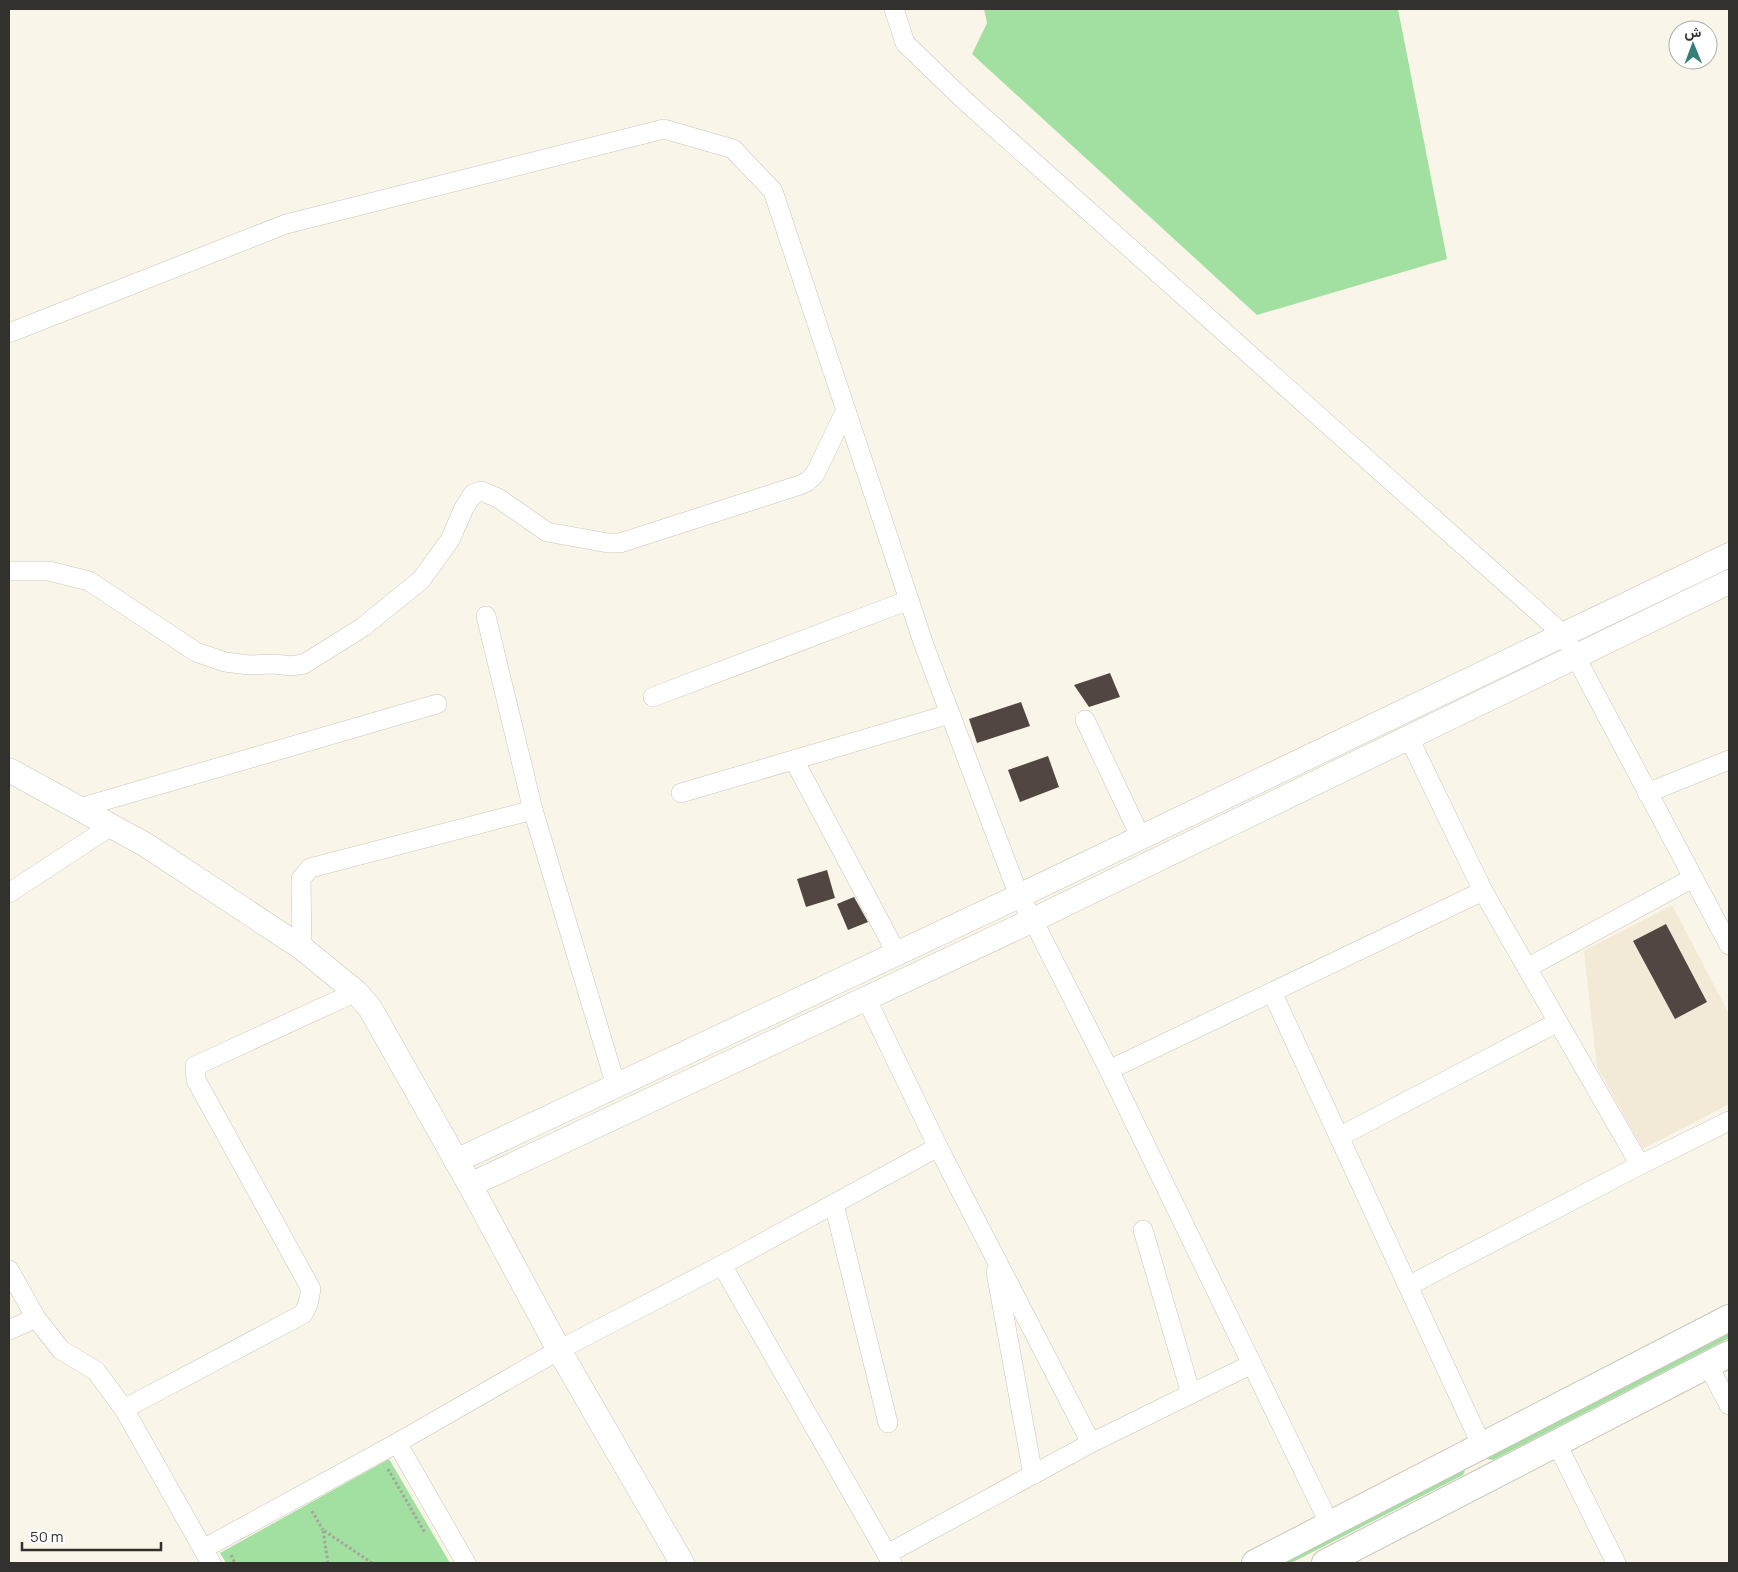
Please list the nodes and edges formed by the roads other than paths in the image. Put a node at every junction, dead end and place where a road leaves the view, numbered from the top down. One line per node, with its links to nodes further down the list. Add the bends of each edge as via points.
1 (894, 9): 9 (street, via 905,43 964,100)
2 (9, 333): 3 (street, via 286,224 664,129 733,149 773,191)
3 (846, 410): 5 (street, via 815,474 800,486 620,543 547,532 498,498 481,491 473,494 450,540 421,580 363,627 304,664 249,665 218,659 196,652 89,581 50,571); 7 (street)
4 (1729, 556): 9 (street)
5 (9, 572)
6 (1729, 582): 10 (street)
7 (909, 600): 11 (street); 13 (street)
8 (486, 616): 22 (street)
9 (1564, 635): 10 (street); 24 (street)
10 (1574, 656): 15 (street); 20 (street)
11 (653, 697)
12 (437, 704): 21 (street)
13 (950, 714): 16 (street); 28 (street)
14 (1085, 720): 24 (street)
15 (1408, 736): 26 (street); 29 (street)
16 (794, 760): 19 (street); 32 (street)
17 (1729, 760): 20 (street)
18 (9, 770): 21 (street)
19 (681, 793)
20 (1648, 793): 25 (street)
21 (79, 808): 23 (street)
22 (533, 810): 31 (street, via 310,868 301,878); 39 (street)
23 (111, 826): 27 (street); 31 (street, via 146,845)
24 (1141, 838): 28 (street)
25 (1693, 878): 30 (street); 33 (street)
26 (1483, 890): 33 (street); 35 (street)
27 (9, 893)
28 (1019, 896): 29 (street); 32 (street)
29 (1033, 920): 36 (street); 38 (street)
30 (1729, 945)
31 (302, 948): 34 (street)
32 (897, 954): 39 (street)
33 (1527, 968): 37 (street)
34 (356, 992): 43 (street, via 370,1008); 60 (street, via 195,1066 196,1080 311,1290 303,1314)
35 (1272, 992): 38 (street); 41 (street)
36 (866, 998): 42 (street); 45 (street)
37 (1558, 1022): 41 (street); 44 (street)
38 (1109, 1070): 57 (street)
39 (616, 1086): 43 (street)
40 (1729, 1121): 44 (street)
41 (1339, 1137): 51 (street)
42 (938, 1147): 46 (street); 48 (street)
43 (456, 1161): 45 (street)
44 (1640, 1165): 51 (street)
45 (470, 1185): 55 (street)
46 (834, 1204): 49 (street); 61 (street)
47 (1143, 1230): 58 (street)
48 (992, 1252): 63 (street); 66 (street)
49 (722, 1265): 55 (street); 70 (street)
50 (9, 1270): 52 (street)
51 (1408, 1286): 65 (street)
52 (36, 1318): 54 (street); 60 (street, via 61,1350 96,1371)
53 (1729, 1318): 65 (main road)
54 (9, 1330)
55 (559, 1350): 62 (street); 72 (street)
56 (1719, 1360): 59 (street); 64 (main road)
57 (1252, 1364): 58 (street); 68 (street)
58 (1191, 1394): 63 (street)
59 (1729, 1405)
60 (124, 1409): 69 (street)
61 (888, 1423)
62 (397, 1443): 69 (street); 71 (street)
63 (1092, 1443): 66 (street)
64 (1557, 1444): 67 (main road); 75 (street)
65 (1476, 1449): 67 (street); 68 (main road)
66 (1033, 1475): 70 (street)
67 (1485, 1481): 74 (main road)
68 (1330, 1525): 73 (main road)
69 (207, 1556)
70 (890, 1559)
71 (466, 1563)
72 (682, 1563)
73 (1255, 1563)
74 (1325, 1563)
75 (1616, 1563)

